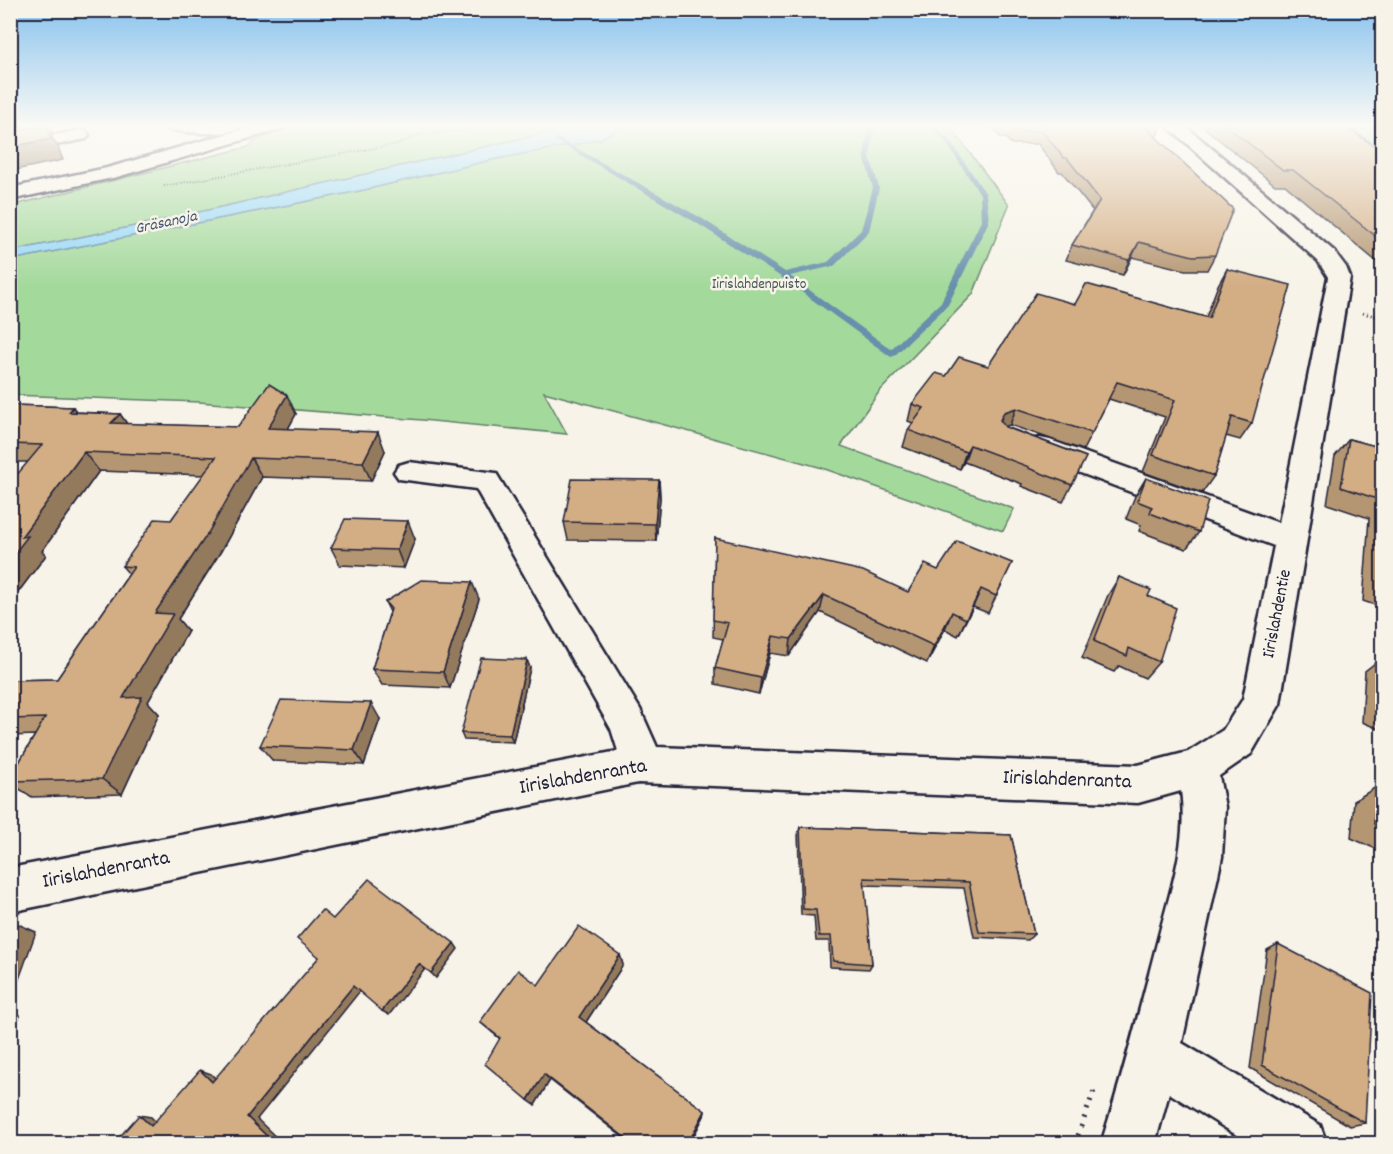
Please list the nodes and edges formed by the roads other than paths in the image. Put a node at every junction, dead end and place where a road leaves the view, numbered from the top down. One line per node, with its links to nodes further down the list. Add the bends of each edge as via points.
1 (82, 179): 3 (street)
2 (1236, 179): 6 (street, Iirislahdentie, via 1326,256 1339,277)
3 (10, 194)
4 (1020, 440): 6 (street)
5 (409, 472): 7 (street, via 486,480 627,721 637,744)
6 (1292, 540): 8 (street, Iirislahdentie, via 1261,704 1237,742)
7 (638, 765): 8 (street, Iirislahdenranta, via 1138,784); 9 (street, Iirislahdenranta)
8 (1198, 768): 10 (street, via 1204,807 1200,857)
9 (10, 890)
10 (1154, 1055): 11 (street); 12 (street)
11 (1128, 1143)
12 (1301, 1143)

